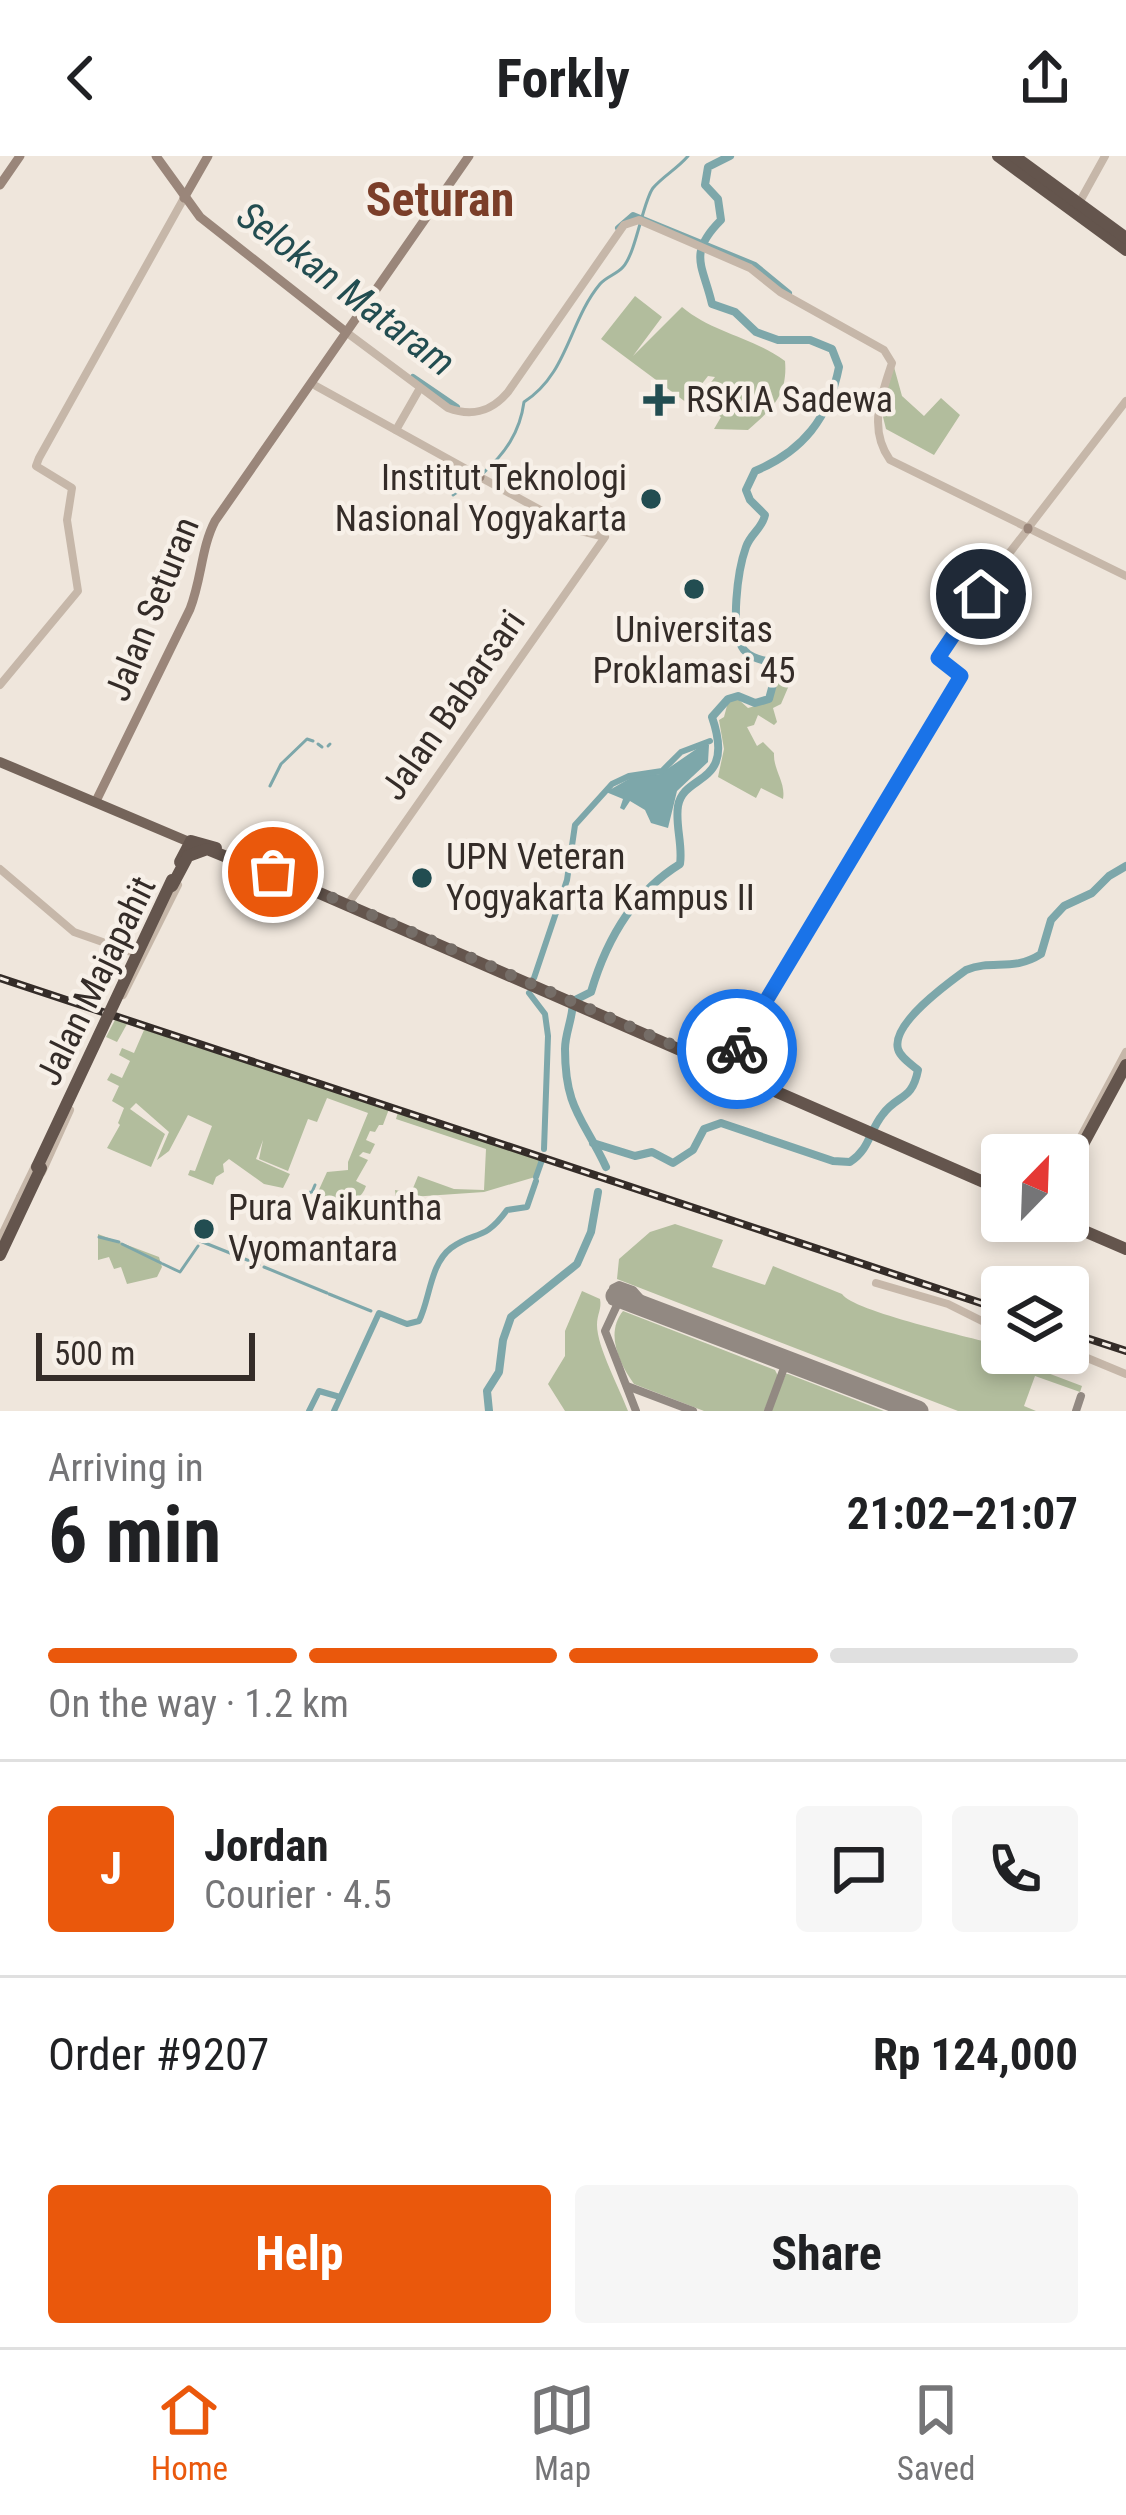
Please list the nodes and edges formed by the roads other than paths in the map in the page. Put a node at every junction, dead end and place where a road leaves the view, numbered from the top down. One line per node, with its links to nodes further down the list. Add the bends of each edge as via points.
1 (20, 156): 7 (main road)
2 (156, 156): 8 (main road)
3 (208, 156): 8 (main road)
4 (469, 156): 11 (main road, Jalan Seturan)
5 (1005, 156): 9 (highway); 10 (highway)
6 (1105, 156): 9 (street)
7 (0, 185)
8 (186, 194): 11 (main road, via 206,222); 18 (street, via 36,466 71,488 78,591)
9 (1071, 199): 10 (highway)
10 (1125, 244)
11 (348, 331): 12 (main road, Jalan Seturan); 13 (street)
12 (313, 384): 15 (street); 21 (main road, Jalan Seturan, via 209,533 190,608)
13 (420, 388): 15 (street); 16 (street, via 460,412 499,402 624,225 642,221 750,268 884,350 892,363 876,416 888,458)
14 (1126, 401): 16 (street)
15 (396, 430): 28 (street, Jalan Babarsari, via 604,537)
16 (1029, 527): 17 (street); 37 (street, via 938,658 961,676)
17 (1126, 576)
18 (0, 685)
19 (0, 759): 20 (main road)
20 (38, 776): 21 (main road); 22 (main road)
21 (97, 799): 22 (main road)
22 (138, 818): 23 (main road); 24 (main road)
23 (174, 836): 24 (main road); 27 (highway, via 182,845)
24 (196, 843): 25 (highway); 27 (highway); 27 (highway, Jalan Majapahit)
25 (243, 863): 28 (highway); 32 (highway)
26 (0, 869): 30 (street, via 74,932)
27 (179, 871): 29 (street); 33 (highway, Jalan Majapahit, bridge); 41 (highway, Jalan Majapahit, bridge)
28 (342, 903): 31 (highway, Jalan Majapahit, bridge, via 217,851 196,851 181,866); 32 (highway)
29 (152, 927): 30 (street); 31 (street)
30 (134, 953): 31 (street)
31 (124, 985): 33 (highway, Jalan Majapahit, bridge)
32 (566, 1001): 34 (highway)
33 (115, 1007): 41 (highway, Jalan Majapahit, bridge)
34 (584, 1009): 37 (highway); 38 (highway)
35 (104, 1023): 43 (street)
36 (1125, 1064): 39 (highway); 40 (highway)
37 (726, 1068): 38 (highway)
38 (868, 1132): 42 (highway)
39 (1085, 1134)
40 (1087, 1134)
41 (39, 1167): 43 (highway, Jalan Majapahit)
42 (981, 1183)
43 (26, 1194): 44 (highway, Jalan Majapahit); 47 (highway, Jalan Majapahit)
44 (9, 1223): 47 (highway, Jalan Majapahit)
45 (1089, 1231): 46 (highway)
46 (1126, 1247)
47 (0, 1250)
48 (876, 1283): 49 (street)
49 (981, 1320)
50 (1089, 1359): 51 (street)
51 (1126, 1374)

